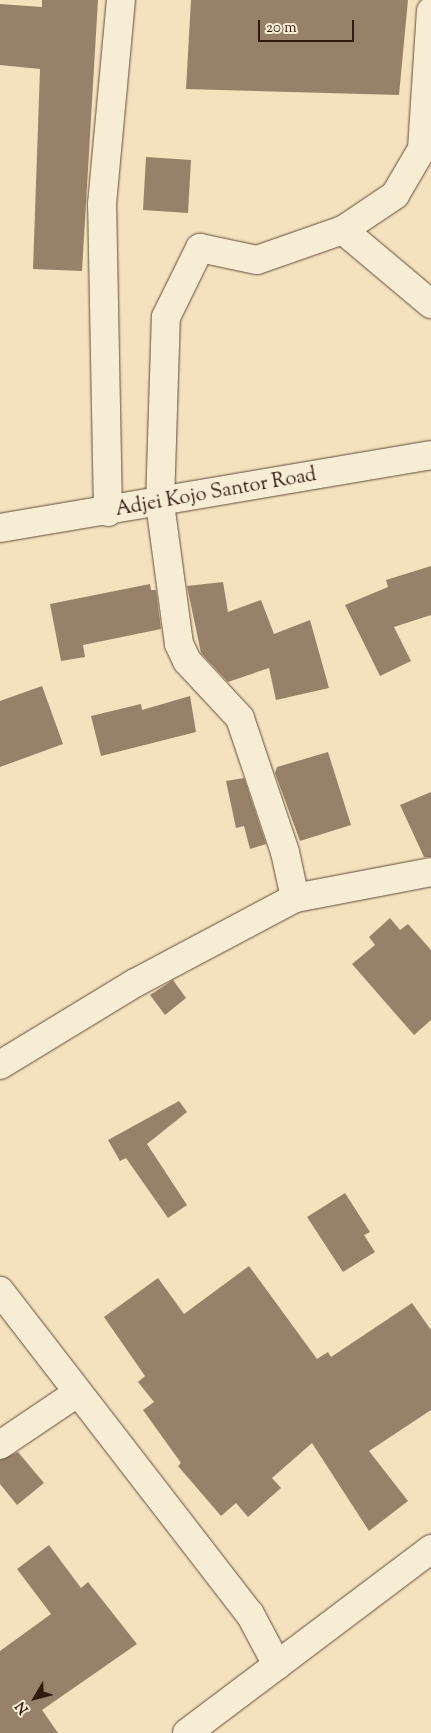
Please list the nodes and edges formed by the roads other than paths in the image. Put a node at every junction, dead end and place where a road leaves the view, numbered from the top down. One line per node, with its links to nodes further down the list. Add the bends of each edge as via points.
1 (121, 0): 7 (street, via 102,204)
2 (431, 11): 3 (street, via 422,149 395,195)
3 (343, 230): 4 (street); 6 (street, via 257,260 200,248 166,317)
4 (431, 304)
5 (431, 455): 6 (street, Adjei Kojo Santor Road)
6 (160, 504): 7 (street, Adjei Kojo Santor Road); 10 (street, via 179,644 187,662 244,727 285,852)
7 (108, 512): 8 (street, Adjei Kojo Santor Road)
8 (0, 528)
9 (431, 872): 10 (street)
10 (295, 898): 11 (street, via 135,983)
11 (0, 1065)
12 (0, 1290): 13 (street)
13 (77, 1393): 14 (street); 16 (street, via 250,1614)
14 (0, 1445)
15 (431, 1549): 16 (street)
16 (277, 1665): 17 (street)
17 (188, 1733)

